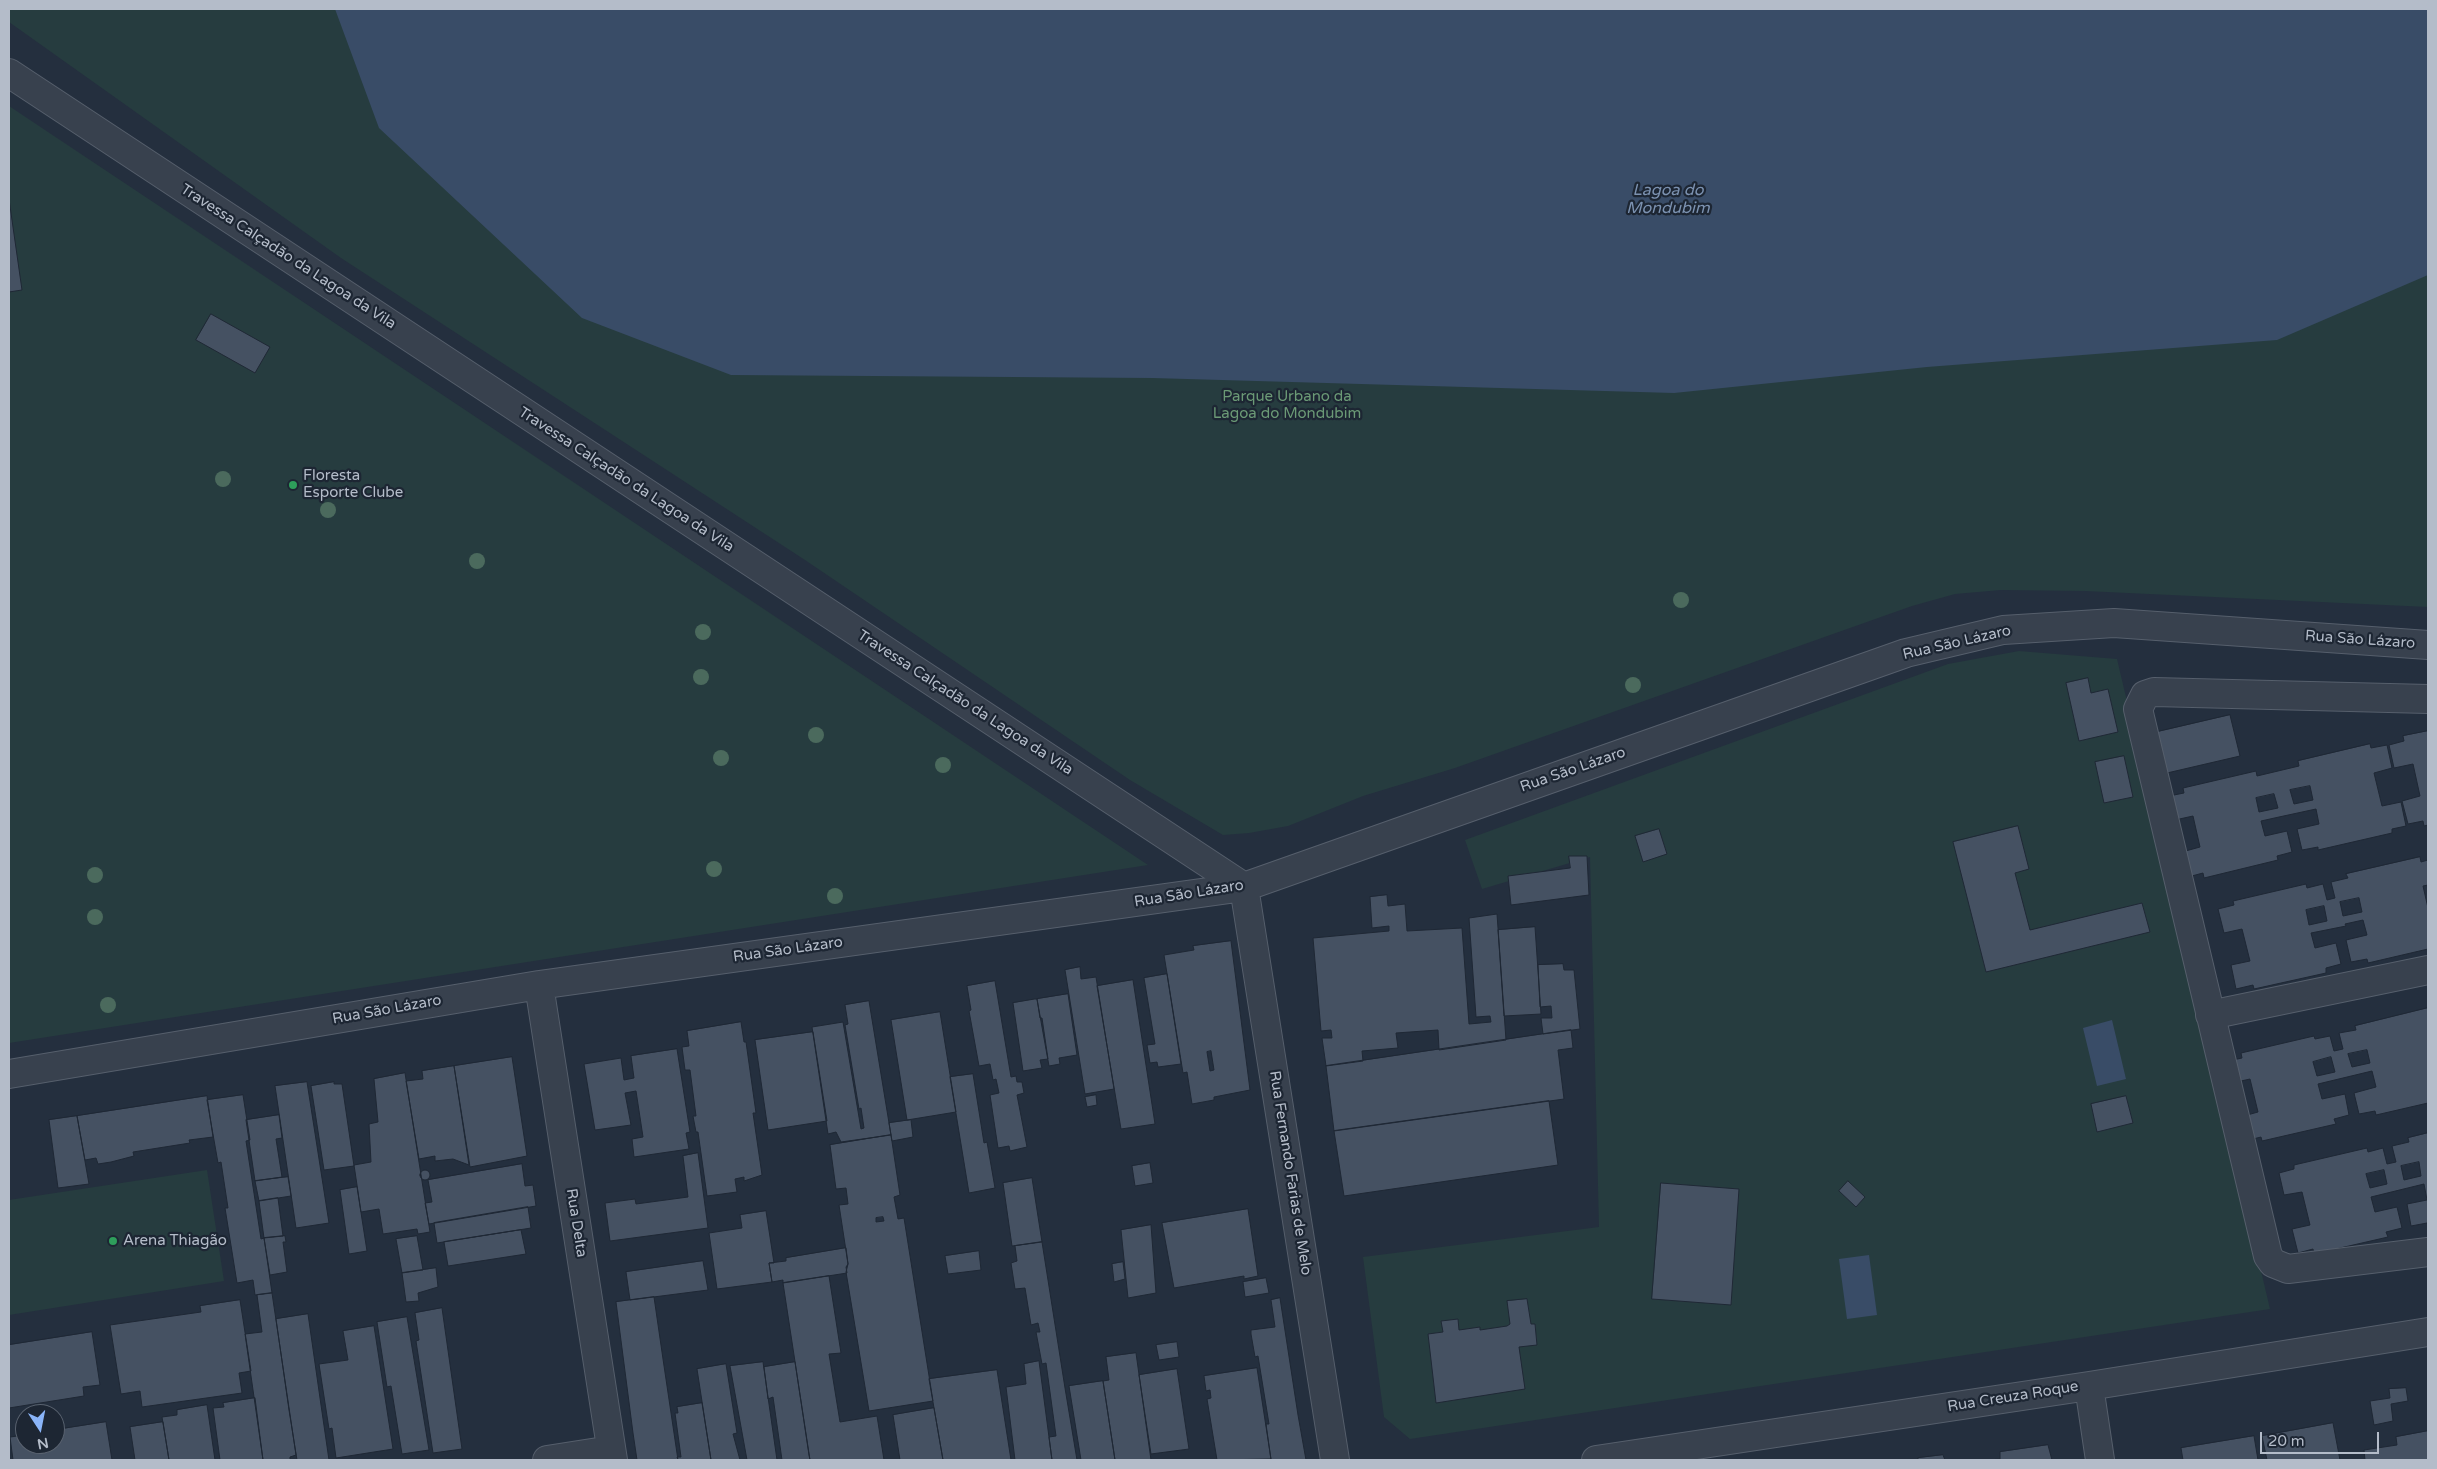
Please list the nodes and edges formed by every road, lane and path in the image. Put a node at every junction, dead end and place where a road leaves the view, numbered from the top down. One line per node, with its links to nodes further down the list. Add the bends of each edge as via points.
1 (9, 73): 4 (street, Travessa Calçadão da Lagoa da Vila)
2 (2428, 645): 4 (street, Rua São Lázaro, via 2114,623 2003,630 1906,653)
3 (2428, 699): 7 (street, via 2154,692 2145,695 2140,702 2138,709)
4 (1244, 887): 6 (street, Rua São Lázaro); 14 (street, Rua Fernando Farias de Melo)
5 (2428, 970): 7 (street)
6 (539, 985): 8 (street, Rua São Lázaro); 12 (street, Rua Delta)
7 (2210, 1015): 9 (street, via 2268,1256 2273,1263 2288,1268)
8 (9, 1074)
9 (2428, 1252)
10 (2428, 1332): 11 (street, Rua Creuza Roque)
11 (2089, 1386): 15 (street, Rua Creuza Roque); 16 (street)
12 (612, 1455): 13 (street)
13 (547, 1460)
14 (1336, 1460)
15 (1596, 1460)
16 (2100, 1460)

